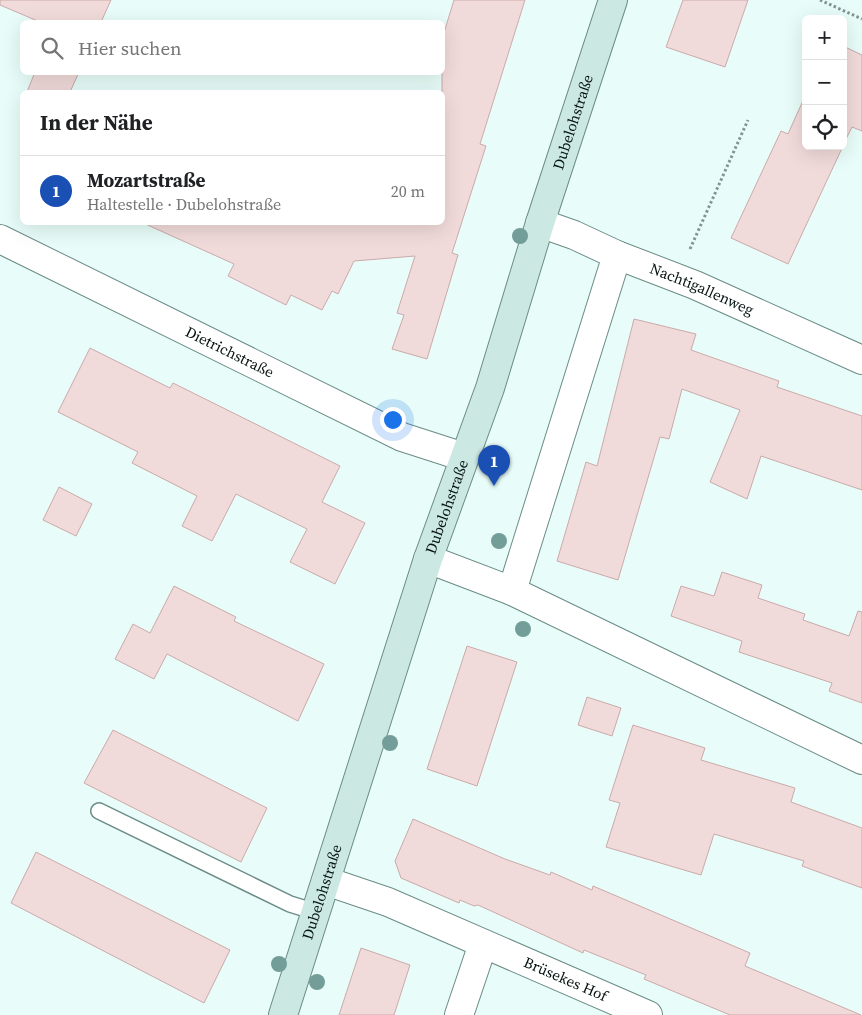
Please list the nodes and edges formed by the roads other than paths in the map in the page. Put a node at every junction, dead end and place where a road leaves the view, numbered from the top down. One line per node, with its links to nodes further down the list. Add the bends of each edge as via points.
1 (613, 0): 2 (main road, Dubelohstraße)
2 (540, 223): 4 (street, Nachtigallenweg); 6 (main road, Dubelohstraße, via 490,388)
3 (0, 239): 6 (street, Dietrichstraße, via 402,437)
4 (617, 255): 5 (street, Nachtigallenweg, via 695,285); 8 (street)
5 (862, 360)
6 (464, 457): 7 (main road, Dubelohstraße)
7 (428, 559): 8 (street); 11 (main road, Dubelohstraße)
8 (512, 591): 9 (street)
9 (862, 760)
10 (99, 811): 12 (lane, via 290,904)
11 (326, 881): 12 (main road, Dubelohstraße); 13 (street, Brüsekes Hof, via 388,902)
12 (316, 912): 14 (main road, Dubelohstraße)
13 (483, 944): 15 (street); 16 (street, Brüsekes Hof)
14 (283, 1015)
15 (459, 1015)
16 (648, 1015)

